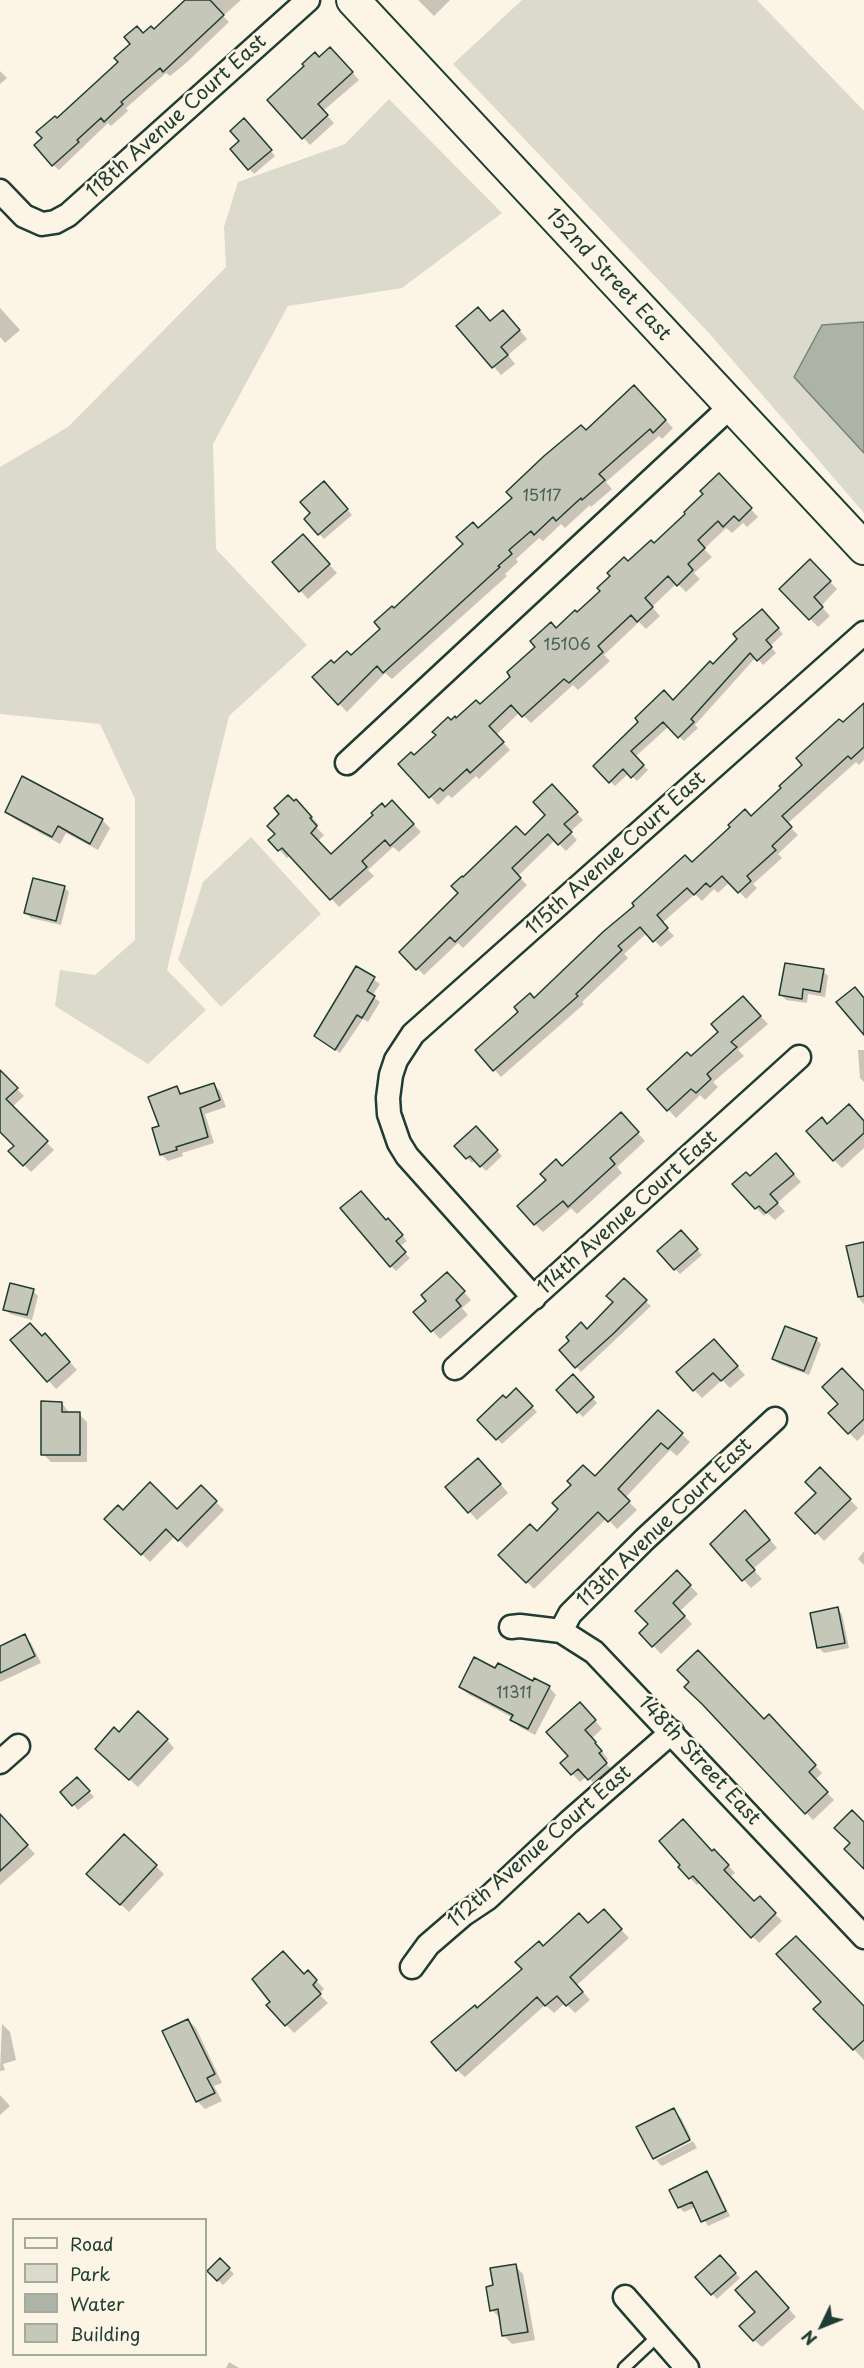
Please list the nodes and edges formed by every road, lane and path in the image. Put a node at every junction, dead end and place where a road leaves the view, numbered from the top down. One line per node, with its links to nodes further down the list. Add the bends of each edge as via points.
1 (308, 0): 3 (street, 118th Avenue Court East, via 68,215 42,224 24,216)
2 (353, 0): 4 (main road, 152nd Street East)
3 (0, 191)
4 (731, 406): 5 (main road, 152nd Street East); 7 (street)
5 (864, 548)
6 (864, 633): 9 (street, 115th Avenue Court East, via 413,1034 396,1060 388,1089 389,1114 407,1156)
7 (347, 763)
8 (800, 1057): 9 (street, 114th Avenue Court East)
9 (534, 1298): 10 (street, 114th Avenue Court East)
10 (455, 1368)
11 (775, 1419): 13 (street, 113th Avenue Court East, via 645,1539 570,1614)
12 (511, 1627): 13 (street, 148th Street East)
13 (561, 1631): 14 (street, 148th Street East, via 594,1652)
14 (672, 1732): 17 (street, 148th Street East); 18 (street, 112th Avenue Court East, via 488,1898 428,1945)
15 (18, 1746): 16 (street)
16 (0, 1762)
17 (864, 1937)
18 (412, 1966)
19 (625, 2297): 20 (street)
20 (660, 2335): 21 (lane); 22 (street)
21 (624, 2368)
22 (687, 2368)

